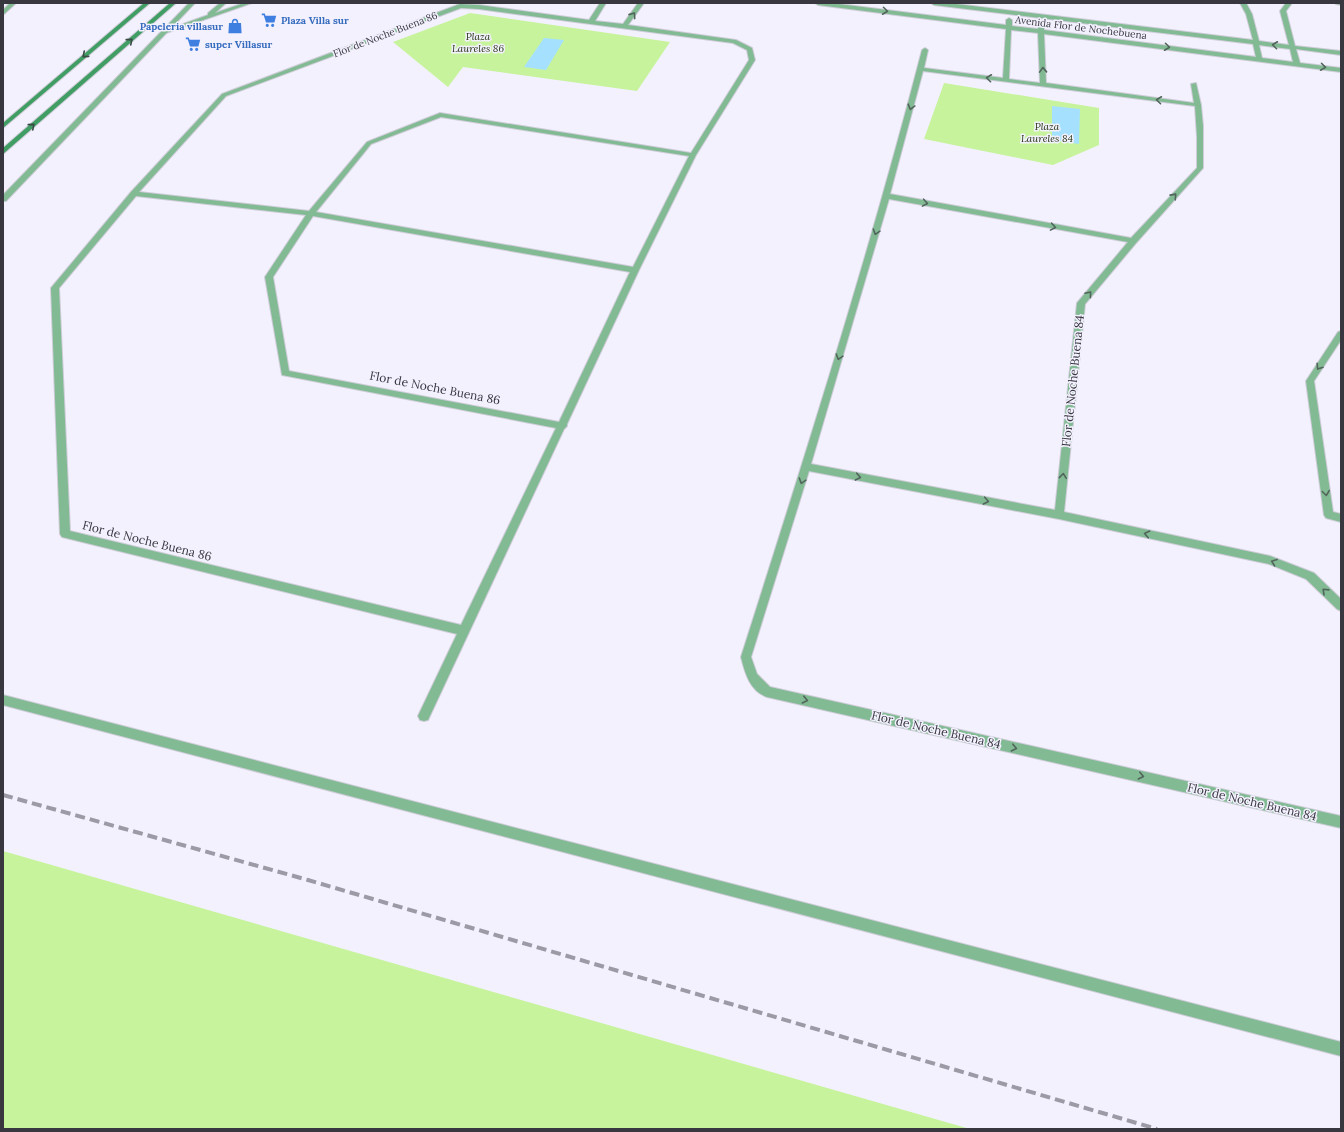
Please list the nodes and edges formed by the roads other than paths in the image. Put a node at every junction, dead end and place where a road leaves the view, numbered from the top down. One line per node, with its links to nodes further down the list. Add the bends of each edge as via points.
1 (13, 3): 16 (street)
2 (147, 3): 36 (street, one-way to 36)
3 (173, 3): 37 (street, one-way to 3)
4 (192, 3): 23 (street)
5 (224, 3): 18 (street)
6 (249, 3): 18 (street)
7 (603, 3): 19 (street)
8 (641, 3): 20 (street, one-way to 8)
9 (818, 3): 21 (street, Avenida Flor de Nochebuena, one-way to 21)
10 (934, 3): 15 (street, Avenida Flor de Nochebuena)
11 (1244, 3): 24 (street)
12 (1289, 3): 25 (street, via 1283,11)
13 (1338, 3): 14 (street)
14 (1341, 3)
15 (1009, 12): 17 (street, Avenida Flor de Nochebuena); 21 (street)
16 (3, 13)
17 (1041, 16): 22 (street); 24 (street, Avenida Flor de Nochebuena)
18 (206, 18): 23 (street)
19 (591, 22): 20 (street, Flor de Noche Buena 86); 39 (street, Flor de Noche Buena 86, via 460,6 224,95)
20 (625, 26): 38 (street, Flor de Noche Buena 86, via 734,41 750,49 752,60)
21 (1008, 27): 22 (street, Avenida Flor de Nochebuena); 32 (street)
22 (1041, 31): 28 (street, Avenida Flor de Nochebuena, one-way to 28); 34 (street, one-way to 22)
23 (164, 32): 41 (street)
24 (1256, 42): 25 (street, Avenida Flor de Nochebuena, one-way to 24); 28 (street)
25 (1293, 47): 27 (street, Avenida Flor de Nochebuena); 29 (street)
26 (925, 50): 30 (street, Flor de Noche Buena 84)
27 (1341, 53)
28 (1259, 58): 29 (street, Avenida Flor de Nochebuena)
29 (1297, 64): 31 (street, Avenida Flor de Nochebuena, one-way to 31)
30 (921, 69): 32 (street, one-way to 30); 40 (street, Flor de Noche Buena 84, one-way to 40)
31 (1341, 70)
32 (1006, 80): 34 (street)
33 (1194, 84): 35 (street, Flor de Noche Buena 84)
34 (1043, 85): 35 (street, one-way to 34)
35 (1198, 105): 43 (street, Flor de Noche Buena 84, one-way to 35, via 1200,168)
36 (3, 126)
37 (3, 152)
38 (693, 155): 42 (street, Flor de Noche Buena 86, via 440,115 369,143); 44 (street, Flor de Noche Buena 86)
39 (134, 194): 42 (street); 51 (street, Flor de Noche Buena 86, via 55,288 65,534)
40 (887, 196): 43 (street, one-way to 43); 47 (street, Flor de Noche Buena 84, one-way to 47)
41 (3, 199)
42 (311, 212): 44 (street); 46 (street, Flor de Noche Buena 86, via 269,277 285,373)
43 (1133, 241): 48 (street, Flor de Noche Buena 84, one-way to 43, via 1081,303)
44 (635, 270): 46 (street, Flor de Noche Buena 86)
45 (1341, 334): 49 (street, one-way to 49, via 1310,381 1329,516)
46 (563, 426): 51 (street, Flor de Noche Buena 86)
47 (806, 467): 48 (street, one-way to 48); 54 (street, Flor de Noche Buena 84, one-way to 54, via 746,657 752,677 767,692)
48 (1059, 515): 50 (street, one-way to 48, via 1310,576 1270,560)
49 (1341, 518)
50 (1341, 606)
51 (465, 632): 53 (street, Flor de Noche Buena 86)
52 (3, 700): 55 (street)
53 (424, 716)
54 (1341, 822)
55 (1341, 1049)

